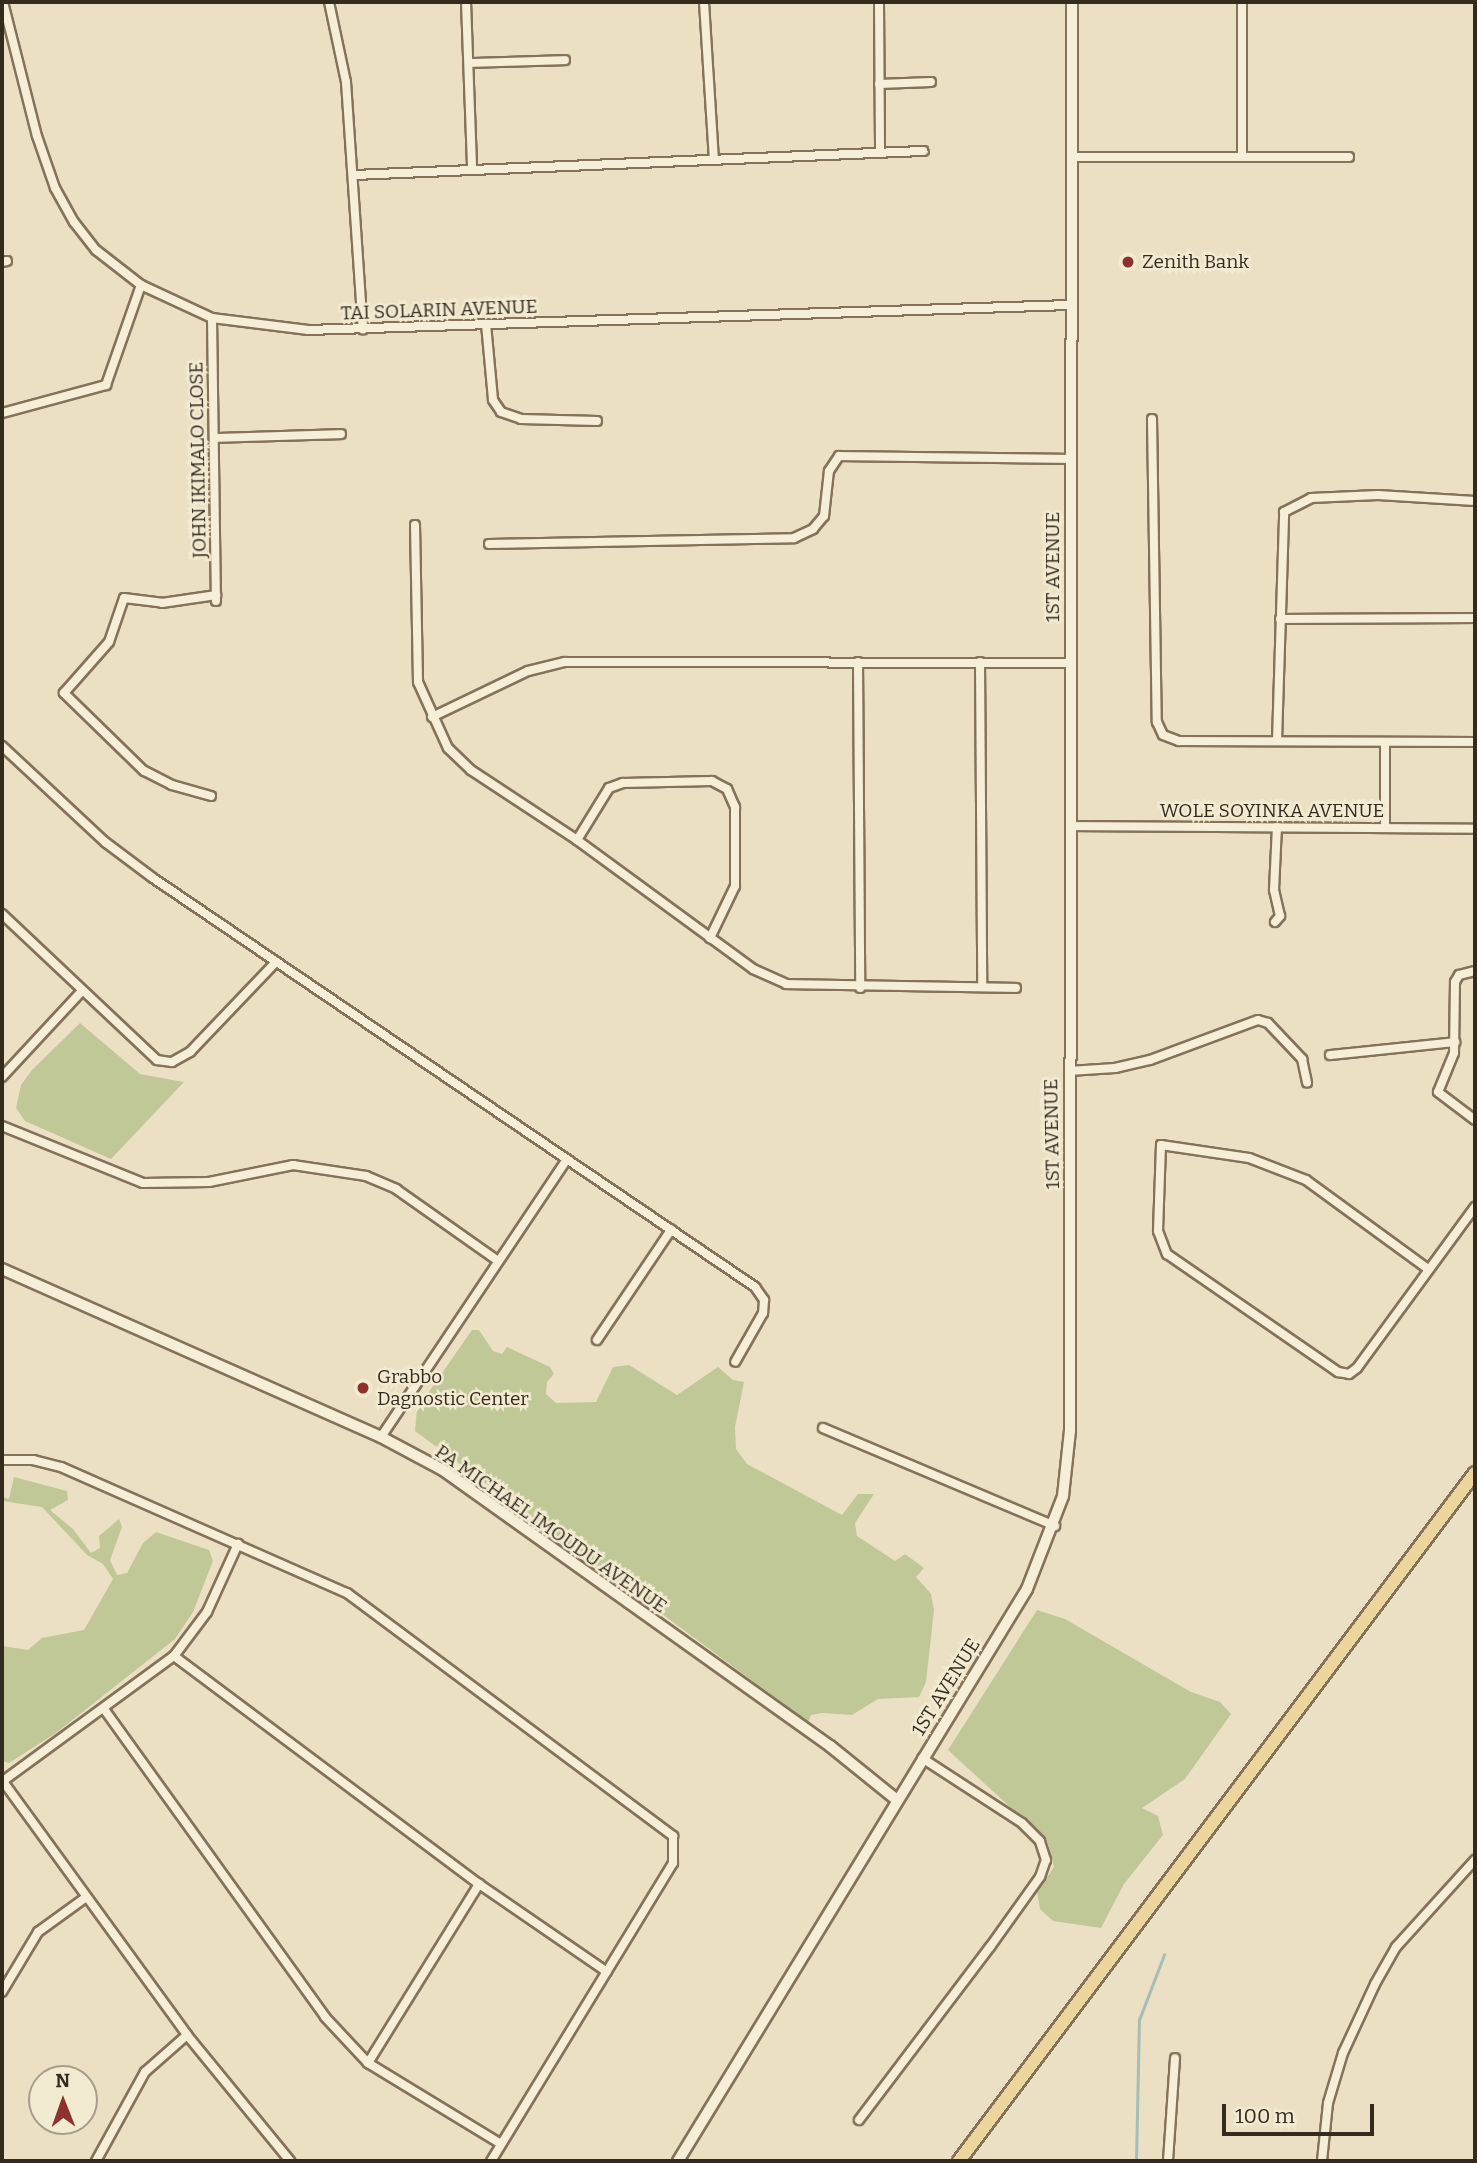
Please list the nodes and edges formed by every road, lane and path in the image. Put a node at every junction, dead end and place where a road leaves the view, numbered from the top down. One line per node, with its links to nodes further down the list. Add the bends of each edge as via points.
1 (4, 2): 20 (street, TAI SOLARIN AVENUE, via 55,188 96,250)
2 (329, 2): 19 (street, via 346,82)
3 (466, 2): 9 (street)
4 (704, 2): 17 (street)
5 (879, 2): 11 (street)
6 (1072, 2): 15 (street, 1ST AVENUE)
7 (1242, 2): 14 (street)
8 (565, 60): 9 (street)
9 (470, 64): 18 (street)
10 (930, 82): 11 (street)
11 (879, 84): 13 (street)
12 (923, 151): 13 (street)
13 (880, 153): 17 (street)
14 (1242, 156): 15 (street); 16 (street)
15 (1071, 157): 21 (street, 1ST AVENUE)
16 (1349, 157)
17 (714, 160): 18 (street)
18 (472, 168): 19 (street)
19 (354, 175): 24 (street)
20 (141, 285): 22 (street, TAI SOLARIN AVENUE); 25 (street, via 106,385)
21 (1071, 305): 23 (street, TAI SOLARIN AVENUE); 30 (street, 1ST AVENUE)
22 (212, 318): 24 (street, TAI SOLARIN AVENUE, via 308,330); 29 (street, JOHN IKIMALO CLOSE)
23 (486, 324): 24 (street, TAI SOLARIN AVENUE); 27 (street, via 493,400 501,412 521,419)
24 (363, 329)
25 (2, 413)
26 (1152, 419): 40 (street, via 1157,722 1163,735 1179,741)
27 (597, 421)
28 (341, 434): 29 (street)
29 (214, 438): 44 (street, JOHN IKIMALO CLOSE, via 216,598 163,603 124,598 109,642 64,693 144,771)
30 (1071, 458): 33 (street, via 839,456 829,471 824,516 794,538); 38 (street, 1ST AVENUE)
31 (1475, 501): 35 (street, via 1378,495 1311,498 1292,505 1281,524)
32 (415, 525): 39 (street, via 418,682)
33 (489, 544)
34 (1475, 618): 35 (street)
35 (1280, 619): 40 (street)
36 (858, 662): 37 (street); 39 (street, via 547,664); 56 (street)
37 (980, 662): 38 (street); 55 (street)
38 (1071, 663): 45 (street, 1ST AVENUE)
39 (432, 717): 49 (street, via 448,748 471,770)
40 (1277, 741): 41 (street)
41 (1385, 742): 42 (street); 47 (street)
42 (1475, 742)
43 (2, 746): 53 (street, via 106,842)
44 (211, 796)
45 (1069, 827): 46 (street, WOLE SOYINKA AVENUE); 61 (street, 1ST AVENUE)
46 (1277, 827): 47 (street, WOLE SOYINKA AVENUE); 51 (street, via 1274,890 1280,916)
47 (1385, 827): 48 (street, WOLE SOYINKA AVENUE)
48 (1475, 829)
49 (577, 841): 52 (street); 52 (street, via 600,798 616,786 712,781 727,789 735,807 735,886)
50 (2, 914): 58 (street)
51 (1275, 922)
52 (710, 938): 56 (street, via 753,969 786,984)
53 (276, 962): 58 (street, via 190,1052 172,1062 157,1060); 66 (street)
54 (1475, 971): 59 (street, via 1459,975 1455,982)
55 (982, 987): 56 (street); 57 (street)
56 (860, 988)
57 (1017, 988)
58 (81, 992): 62 (street)
59 (1455, 1042): 60 (street); 64 (street, via 1438,1092)
60 (1330, 1055)
61 (1069, 1071): 63 (street, via 1115,1069 1150,1060 1258,1020 1268,1023 1302,1059); 78 (street, 1ST AVENUE, via 1070,1430)
62 (2, 1077)
63 (1307, 1082)
64 (1475, 1120)
65 (2, 1126): 69 (street, via 142,1183 209,1182 293,1165 366,1176 396,1189)
66 (567, 1159): 68 (street); 69 (street)
67 (1475, 1207): 71 (street)
68 (671, 1230): 72 (street); 73 (street, via 755,1287 764,1300 755,1331)
69 (498, 1261): 75 (street)
70 (2, 1269): 75 (street, PA MICHAEL IMOUDU AVENUE)
71 (1428, 1269): 71 (street, via 1306,1180 1249,1158 1161,1145 1158,1231 1167,1254 1338,1372 1349,1374 1357,1368)
72 (597, 1340)
73 (735, 1362)
74 (823, 1428): 78 (street)
75 (381, 1437): 84 (street, PA MICHAEL IMOUDU AVENUE, via 443,1469 830,1746)
76 (2, 1460): 79 (street, via 33,1460 61,1467)
77 (1475, 1473): 99 (main road)
78 (1055, 1526): 82 (street, 1ST AVENUE, via 1027,1589)
79 (238, 1544): 80 (street, via 207,1612); 88 (street, via 373,1610 673,1836 673,1863)
80 (174, 1656): 81 (street); 86 (street)
81 (104, 1709): 83 (street); 92 (street, via 325,2017)
82 (922, 1758): 84 (street, 1ST AVENUE); 93 (street, via 1022,1823 1040,1841 1045,1860 1033,1887)
83 (2, 1781): 87 (street)
84 (897, 1800): 98 (street, 1ST AVENUE, via 877,1840)
85 (1475, 1860): 101 (street, via 1396,1947 1375,1984 1343,2053 1328,2103)
86 (479, 1884): 88 (street); 92 (street)
87 (85, 1898): 89 (street, via 38,1932); 90 (street)
88 (607, 1972): 94 (street)
89 (2, 1992)
90 (187, 2035): 95 (street); 96 (street, via 145,2072)
91 (1175, 2058): 100 (street)
92 (368, 2063): 94 (street)
93 (859, 2120)
94 (501, 2144): 97 (street)
95 (285, 2160)
96 (96, 2161)
97 (491, 2161)
98 (678, 2161)
99 (959, 2161)
100 (1168, 2161)
101 (1322, 2161)

